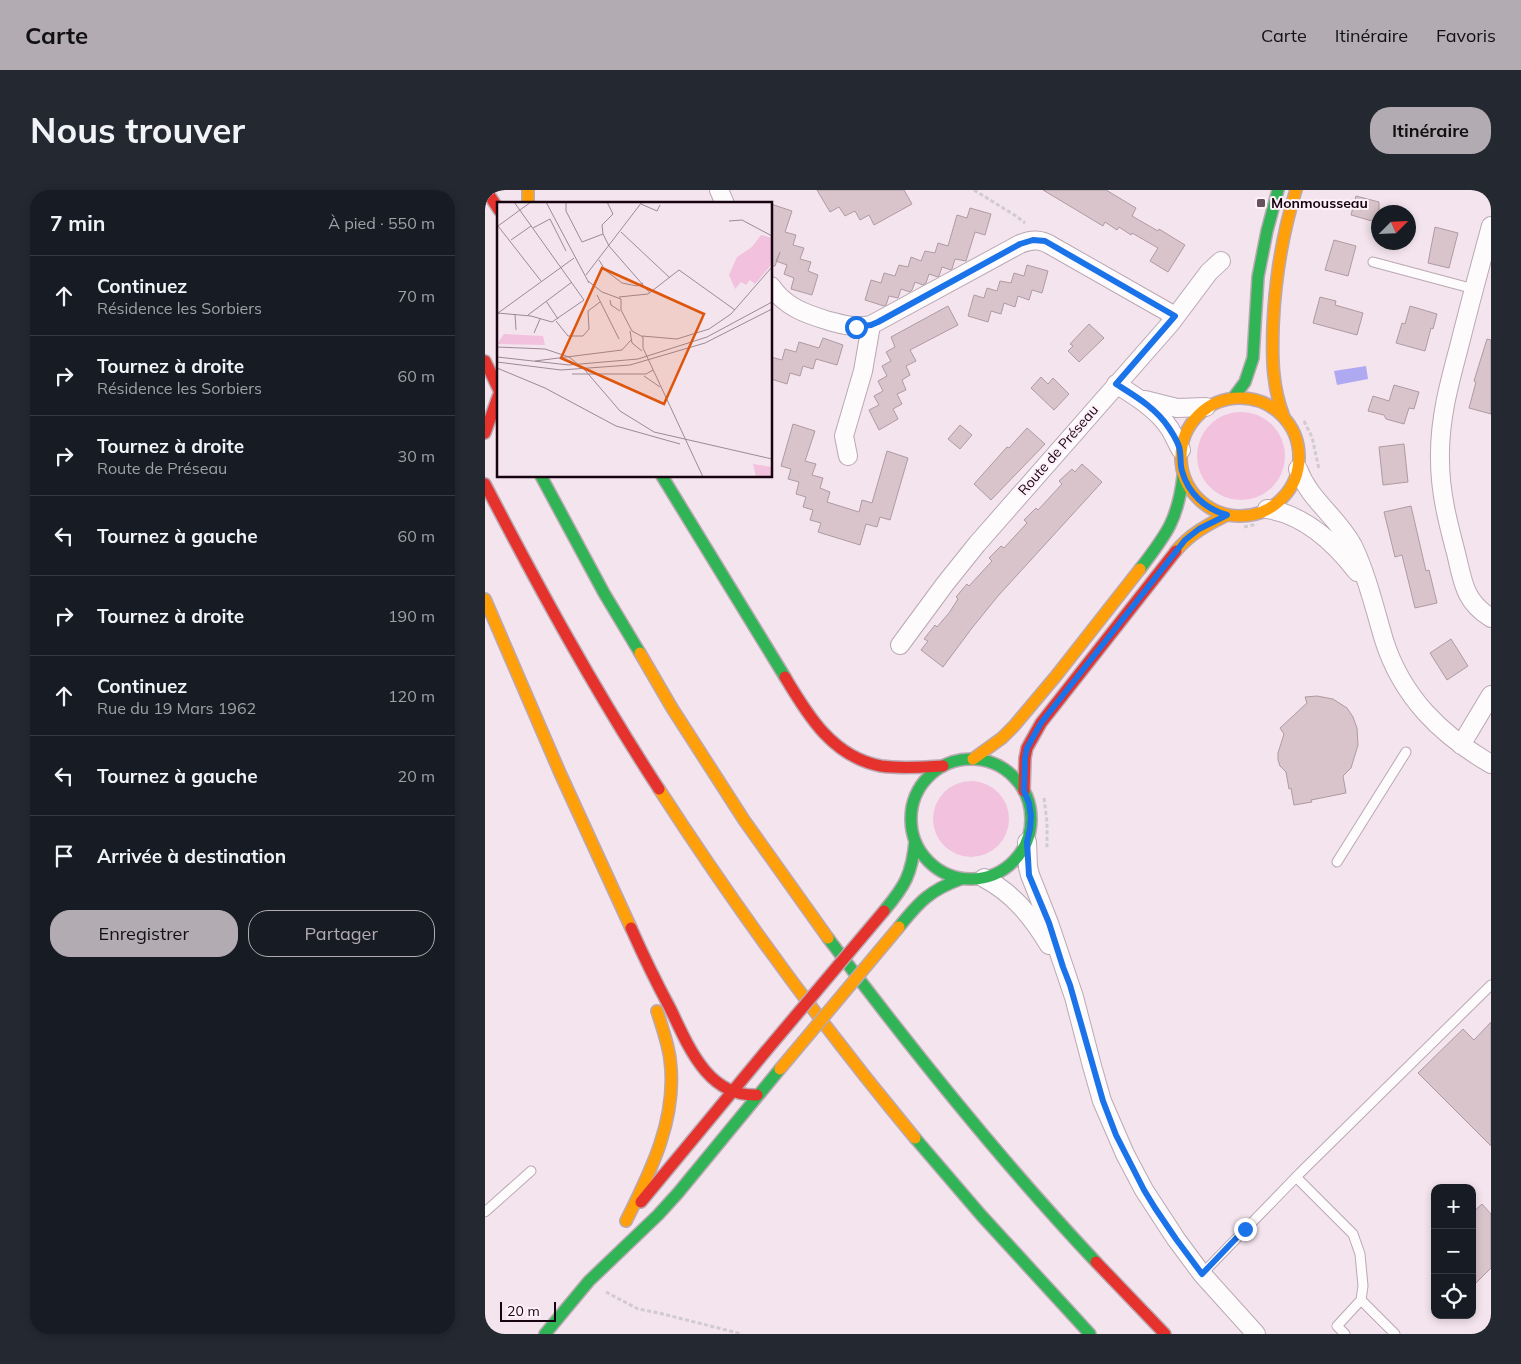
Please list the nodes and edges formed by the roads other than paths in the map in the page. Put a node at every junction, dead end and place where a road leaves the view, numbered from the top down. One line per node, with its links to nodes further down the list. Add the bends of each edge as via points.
1 (486, 190): 6 (main road)
2 (719, 190): 5 (street)
3 (1278, 190): 17 (main road, via 1261,259 1253,358 1245,382)
4 (1296, 190): 21 (main road, via 1278,256 1273,301 1273,382)
5 (724, 202)
6 (497, 207)
7 (1491, 226): 11 (street)
8 (1221, 261): 12 (street, Route de Préseau)
9 (1373, 262): 11 (lane)
10 (773, 289): 13 (street, via 787,303 810,315 847,326)
11 (1474, 289): 34 (street, via 1444,408 1440,475 1448,521 1467,591 1474,605)
12 (1175, 316): 13 (street, via 1045,241 1033,240); 15 (street, Route de Préseau)
13 (871, 325): 24 (street, via 863,371 844,436)
14 (485, 361): 16 (main road)
15 (1116, 384): 18 (street); 35 (street, Route de Préseau, via 977,544)
16 (497, 386)
17 (1234, 397): 20 (main road); 21 (main road, via 1261,401)
18 (1139, 398): 20 (street, via 1177,408); 23 (street, via 1166,424)
19 (497, 400): 22 (main road)
20 (1206, 407): 23 (main road, via 1187,428)
21 (1285, 418): 25 (main road, via 1297,442)
22 (485, 433)
23 (1181, 450): 26 (main road)
24 (848, 456)
25 (1298, 469): 31 (main road, via 1287,493); 32 (street, via 1308,490 1349,540)
26 (1183, 476): 30 (main road, via 1202,503); 39 (main road, via 1179,503 1164,538 1014,726)
27 (542, 478): 64 (main road, via 659,688 798,899 901,1036 977,1128 1056,1219)
28 (663, 478): 41 (main road, via 819,730 848,754 867,763 899,768)
29 (485, 484): 63 (main road, via 559,623 625,735 755,930 832,1034 919,1142)
30 (1227, 515): 31 (main road); 42 (main road, via 1185,540 1041,723 1027,748)
31 (1263, 516): 32 (street, via 1290,515 1303,521 1344,555)
32 (1366, 584): 37 (street, via 1389,653 1403,682 1438,727)
33 (485, 599): 47 (main road)
34 (1491, 618)
35 (900, 645)
36 (1491, 695): 37 (street)
37 (1461, 745): 40 (street)
38 (1406, 752): 45 (lane)
39 (973, 760): 41 (main road); 42 (main road, via 992,763 1003,769)
40 (1491, 764)
41 (943, 766): 43 (main road, via 927,778 914,802 911,822)
42 (1024, 791): 44 (main road, via 1031,816)
43 (915, 841): 48 (main road, via 931,864); 51 (main road, bridge, via 914,860 901,892)
44 (1027, 842): 46 (main road, via 1007,867); 49 (street, via 1029,875)
45 (1337, 862)
46 (984, 878): 48 (main road); 49 (street, via 1019,904)
47 (607, 879): 51 (main road, via 694,1056 713,1078); 56 (main road, via 656,1007 671,1067 669,1107 663,1136)
48 (961, 879): 52 (main road, bridge, via 945,884 918,903)
49 (1063, 967): 59 (street, via 1116,1135 1155,1208)
50 (1491, 985): 54 (lane)
51 (732, 1091): 52 (main road); 56 (main road)
52 (757, 1095): 60 (main road, via 673,1198)
53 (531, 1171): 55 (lane)
54 (1296, 1177): 59 (lane); 61 (lane, via 1353,1234 1360,1254)
55 (485, 1212)
56 (626, 1221): 57 (main road)
57 (617, 1233)
58 (610, 1244): 60 (main road)
59 (1202, 1274): 65 (street)
60 (589, 1281): 62 (main road)
61 (1361, 1300): 66 (lane, via 1337,1326); 67 (lane)
62 (545, 1334)
63 (1090, 1334)
64 (1165, 1334)
65 (1256, 1334)
66 (1345, 1334)
67 (1395, 1334)

